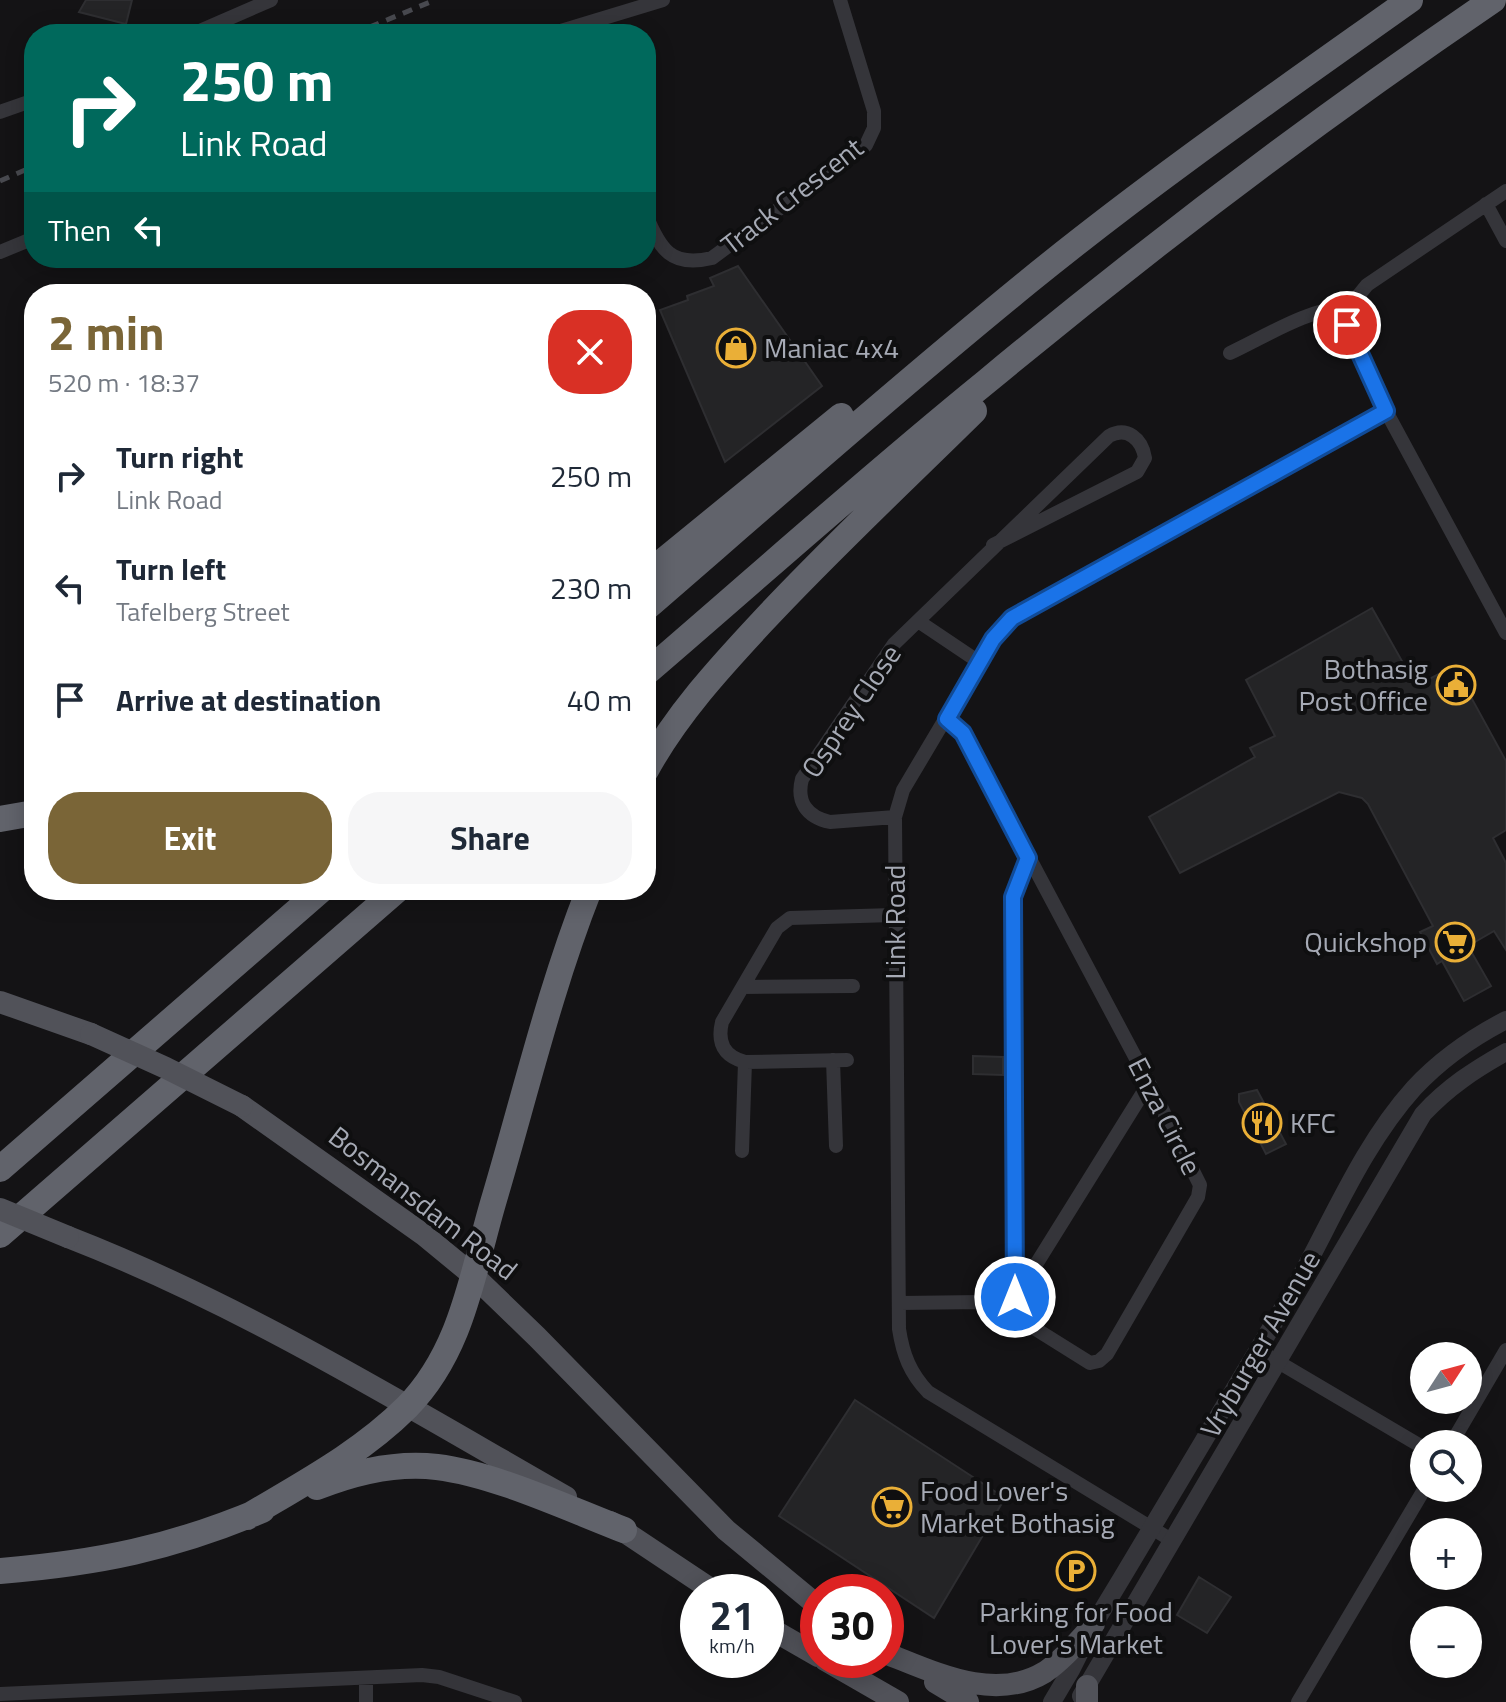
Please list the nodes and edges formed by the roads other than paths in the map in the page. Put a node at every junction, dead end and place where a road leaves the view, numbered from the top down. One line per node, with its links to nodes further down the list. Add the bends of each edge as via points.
1 (271, 0): 6 (street)
2 (663, 0): 7 (street)
3 (840, 0): 12 (street, Track Crescent, via 874,111 866,145 712,258 694,262 670,255)
4 (1410, 0): 16 (highway)
5 (1493, 0): 18 (highway, via 1269,160)
6 (216, 24)
7 (591, 24)
8 (24, 102): 9 (street)
9 (4, 107)
10 (1506, 191): 11 (street)
11 (1486, 204): 13 (street); 17 (street, via 1367,285)
12 (656, 236)
13 (1506, 241)
14 (24, 242): 15 (street)
15 (0, 252)
16 (1030, 280): 22 (highway, via 997,291); 23 (highway)
17 (1350, 306): 19 (street, via 1312,314); 20 (street, via 1347,325)
18 (1027, 348): 27 (highway); 29 (highway, via 1008,378 740,646)
19 (1230, 353)
20 (1386, 411): 25 (street); 26 (street, Link Road, via 1012,618)
21 (993, 545): 21 (street, Osprey Close, via 1109,436 1117,431 1137,439 1145,458 1137,472); 24 (street, Osprey Close)
22 (656, 567)
23 (656, 599)
24 (918, 621): 26 (street, Osprey Close); 31 (street, Osprey Close, via 894,644 799,790 807,810 820,820)
25 (1506, 633)
26 (979, 662): 28 (street, Link Road)
27 (656, 664)
28 (947, 719): 31 (street, Link Road, via 903,790); 33 (street, Enza Circle, via 963,733)
29 (656, 756)
30 (24, 815): 32 (highway)
31 (895, 817): 37 (street, Link Road)
32 (0, 819)
33 (1028, 858): 44 (street, Enza Circle); 51 (street, via 1013,897)
34 (309, 900): 47 (highway)
35 (385, 900): 49 (highway)
36 (585, 900): 50 (highway, via 555,987)
37 (894, 915): 39 (street, via 790,918 777,928); 52 (street, Link Road)
38 (853, 986): 39 (street)
39 (743, 987): 43 (street, via 719,1037 730,1056)
40 (0, 1002): 50 (main road, Bosmansdam Road, bridge, via 91,1034 242,1106)
41 (1506, 1020): 54 (street, Vryburger Avenue, via 1442,1062 1397,1108)
42 (1506, 1052): 56 (street, Vryburger Avenue, via 1463,1076 1423,1114)
43 (745, 1062): 45 (street, via 840,1060); 46 (street)
44 (1149, 1083): 51 (street); 53 (street, Enza Circle, via 1200,1191 1107,1354 1090,1363)
45 (836, 1146)
46 (742, 1151)
47 (0, 1169)
48 (0, 1209): 57 (main road, bridge, via 132,1261 223,1305)
49 (0, 1235)
50 (475, 1277): 57 (highway, via 446,1353); 67 (main road, Bosmansdam Road, via 726,1530)
51 (1015, 1297): 53 (street)
52 (900, 1303): 53 (street, via 981,1302); 62 (street, Link Road, via 903,1355 928,1392)
53 (1007, 1311)
54 (1258, 1350): 56 (street); 62 (street, Vryburger Avenue)
55 (1506, 1350): 58 (street)
56 (1277, 1361): 59 (street); 64 (street, Vryburger Avenue)
57 (407, 1407): 61 (highway, via 332,1466); 63 (main road)
58 (1459, 1430)
59 (1410, 1440)
60 (1417, 1502): 81 (street)
61 (247, 1517): 63 (highway, via 362,1472 417,1466 520,1490); 65 (highway, via 110,1558)
62 (1152, 1528): 64 (street, Link Road); 68 (street, Vryburger Avenue)
63 (624, 1530): 66 (main road)
64 (1173, 1541): 75 (street, Vryburger Avenue)
65 (0, 1571)
66 (689, 1574)
67 (800, 1591)
68 (1094, 1624): 69 (main road, via 1043,1673 1007,1686 974,1685); 80 (street, Vryburger Avenue)
69 (904, 1660)
70 (904, 1664): 79 (main road)
71 (366, 1678): 74 (street); 76 (street); 77 (street, via 439,1677)
72 (856, 1678): 78 (main road)
73 (0, 1694): 74 (street)
74 (74, 1696)
75 (1084, 1697)
76 (366, 1702)
77 (515, 1702)
78 (898, 1702)
79 (968, 1702)
80 (1052, 1702)
81 (1298, 1702)

